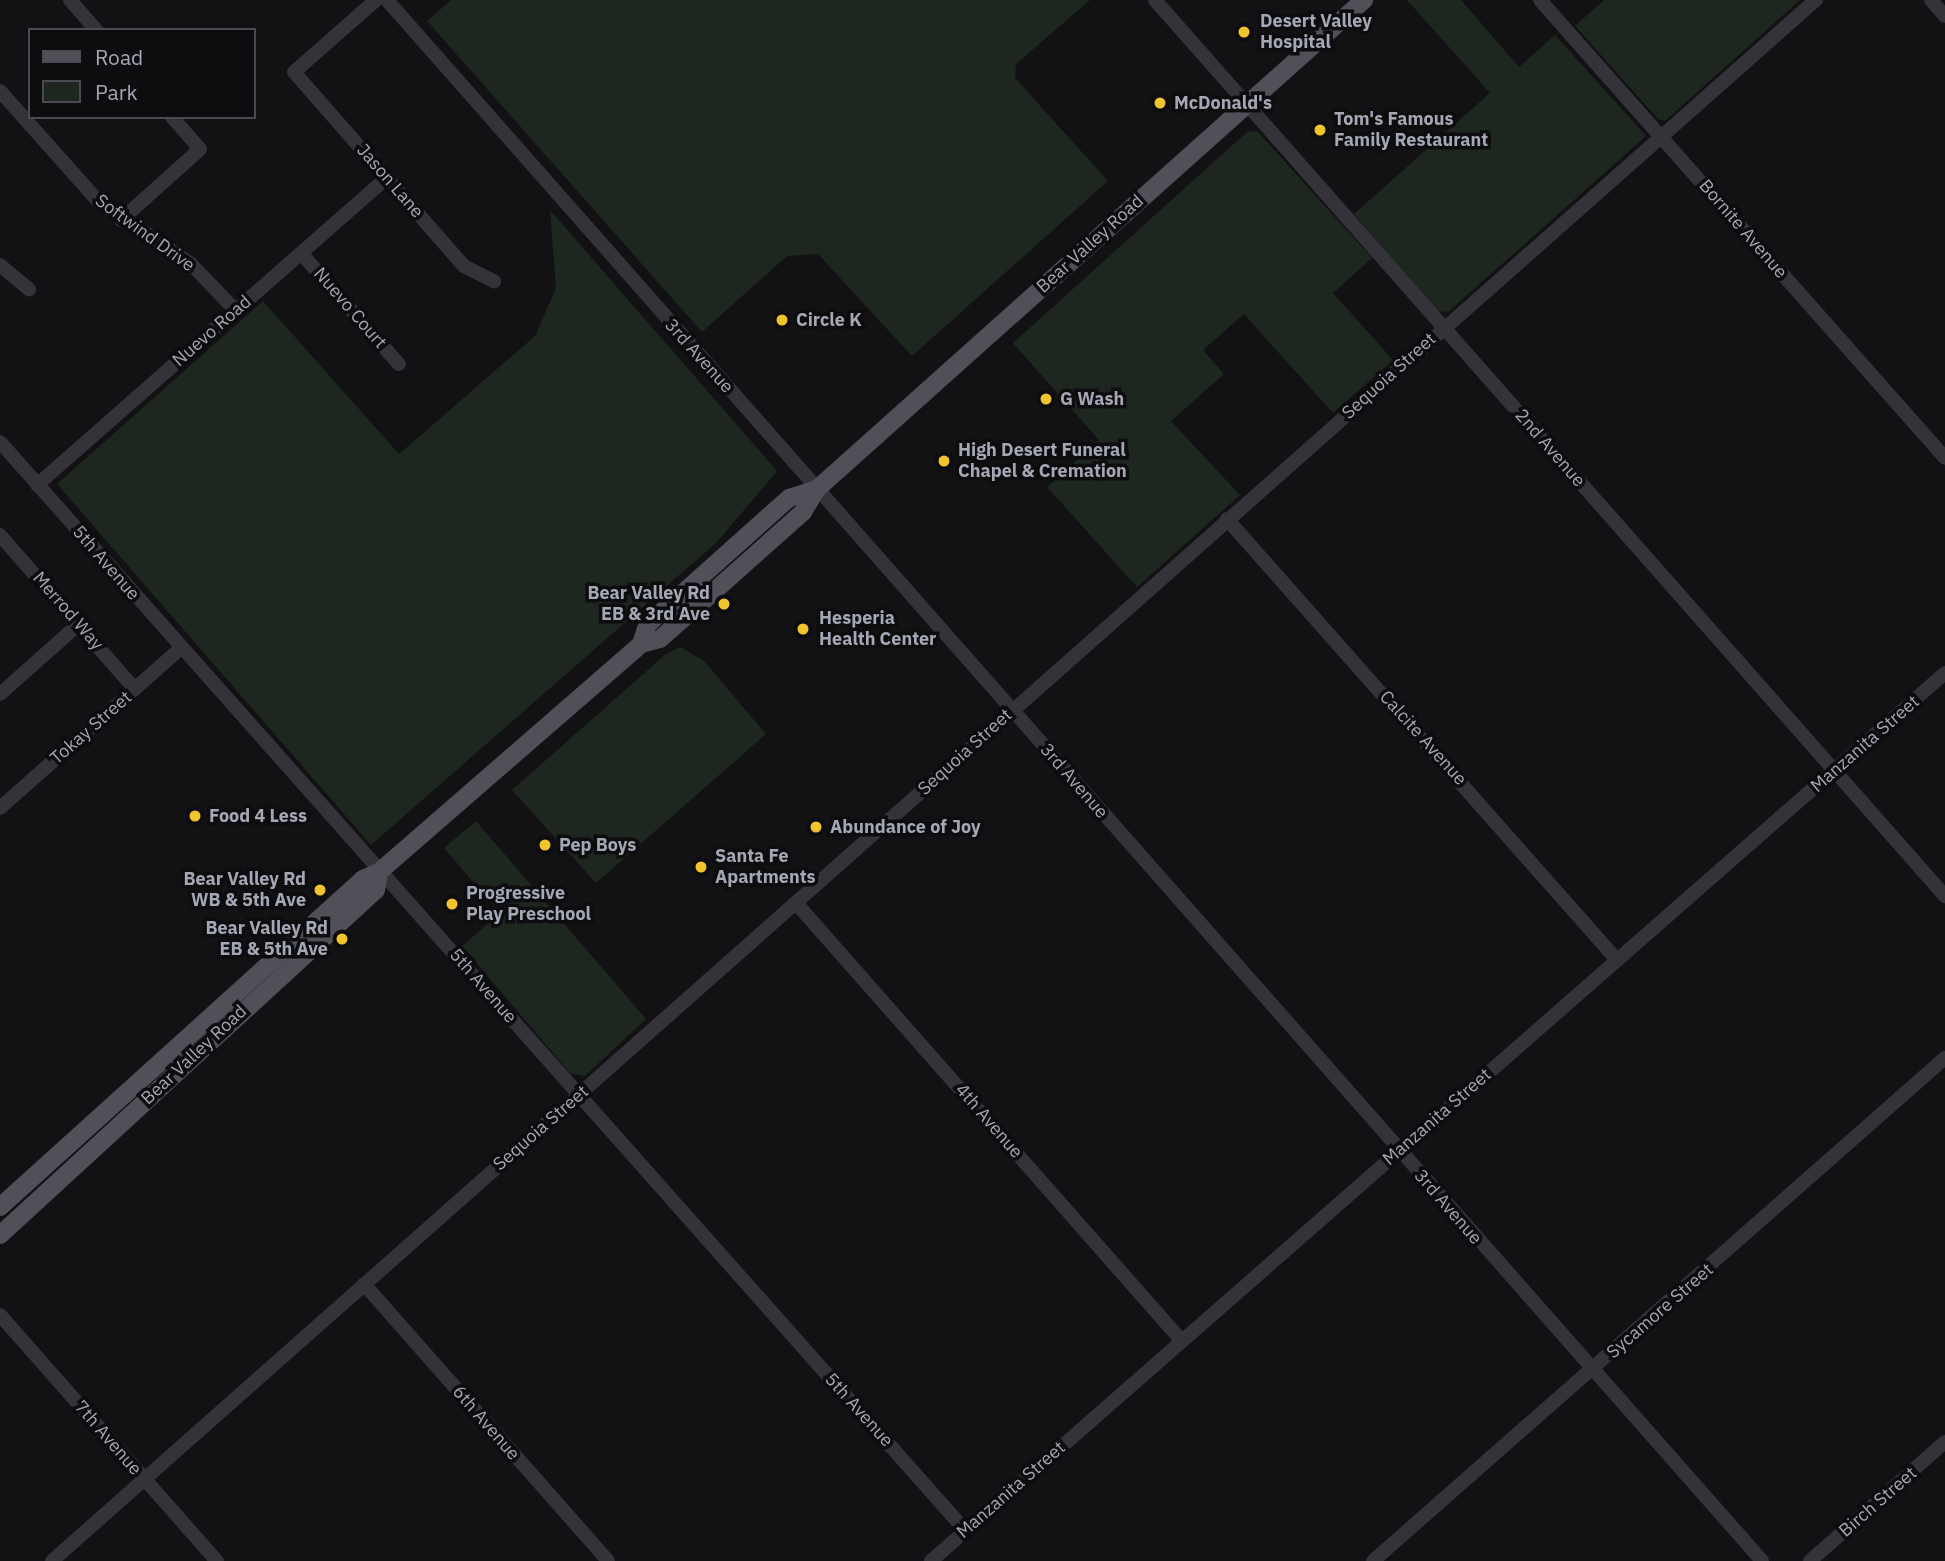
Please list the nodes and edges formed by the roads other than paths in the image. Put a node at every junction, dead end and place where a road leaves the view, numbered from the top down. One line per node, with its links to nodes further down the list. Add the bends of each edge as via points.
1 (69, 0): 10 (street)
2 (376, 0): 15 (street, Jason Lane, via 294,72)
3 (387, 0): 27 (street, 3rd Avenue)
4 (1155, 0): 12 (street, 2nd Avenue)
5 (1364, 0): 12 (main road, Bear Valley Road)
6 (1540, 0): 14 (street, Bornite Avenue)
7 (1816, 0): 14 (street, Sequoia Street)
8 (1931, 0): 9 (street)
9 (1945, 16)
10 (94, 28)
11 (0, 91): 16 (street, Softwind Drive, via 97,200)
12 (1246, 105): 22 (street, 2nd Avenue); 27 (main road, Bear Valley Road)
13 (174, 119): 16 (street, via 200,149)
14 (1661, 136): 22 (street, Sequoia Street); 25 (street, Bornite Avenue)
15 (387, 177): 17 (street, Nuevo Road); 19 (street, Jason Lane, via 464,266)
16 (121, 220): 21 (street, Softwind Drive, via 191,264)
17 (301, 253): 21 (street, Nuevo Road); 23 (street, Nuevo Court)
18 (0, 265): 20 (street)
19 (494, 281)
20 (29, 289)
21 (236, 311): 26 (street, Nuevo Road)
22 (1444, 328): 28 (street, Sequoia Street); 36 (street, 2nd Avenue)
23 (399, 364)
24 (0, 442): 26 (street, 5th Avenue)
25 (1945, 458)
26 (37, 485): 31 (street, 5th Avenue)
27 (817, 489): 35 (street, 3rd Avenue); 38 (main road, Bear Valley Road, via 803,512 660,639 641,644)
28 (1227, 519): 35 (street, Sequoia Street); 41 (street, Calcite Avenue)
29 (0, 535): 30 (street, Merrod Way)
30 (79, 623): 33 (street, Merrod Way); 34 (street)
31 (181, 648): 33 (street, Tokay Street); 38 (street, 5th Avenue)
32 (1945, 673): 36 (street, Manzanita Street)
33 (135, 689): 37 (street, Tokay Street)
34 (0, 694)
35 (1012, 710): 40 (street, Sequoia Street); 46 (street, 3rd Avenue)
36 (1834, 771): 39 (street, 2nd Avenue); 41 (street, Manzanita Street)
37 (0, 808)
38 (379, 872): 42 (main road, Bear Valley Road, via 363,879); 44 (street, 5th Avenue); 45 (main road, Bear Valley Road, via 376,890)
39 (1945, 896)
40 (796, 903): 44 (street, Sequoia Street); 51 (street, 4th Avenue)
41 (1616, 960): 46 (street, Manzanita Street)
42 (172, 1047): 45 (main road, via 173,1061 122,1110); 47 (main road, Bear Valley Road)
43 (1945, 1058): 52 (street, Sycamore Street)
44 (579, 1094): 49 (street, Sequoia Street); 55 (street, 5th Avenue)
45 (103, 1139): 48 (main road, Bear Valley Road)
46 (1398, 1151): 51 (street, Manzanita Street); 52 (street, 3rd Avenue)
47 (0, 1207)
48 (0, 1235)
49 (364, 1284): 54 (street, Sequoia Street); 58 (street, 6th Avenue)
50 (0, 1315): 54 (street, 7th Avenue)
51 (1181, 1340): 55 (street, Manzanita Street)
52 (1592, 1370): 60 (street, Sycamore Street); 61 (street, 3rd Avenue)
53 (1945, 1443): 62 (street, Birch Street)
54 (144, 1479): 56 (street, Sequoia Street); 57 (street, 7th Avenue)
55 (965, 1531): 59 (street, Manzanita Street)
56 (52, 1561)
57 (217, 1561)
58 (608, 1561)
59 (931, 1561)
60 (1373, 1561)
61 (1762, 1561)
62 (1810, 1561)

